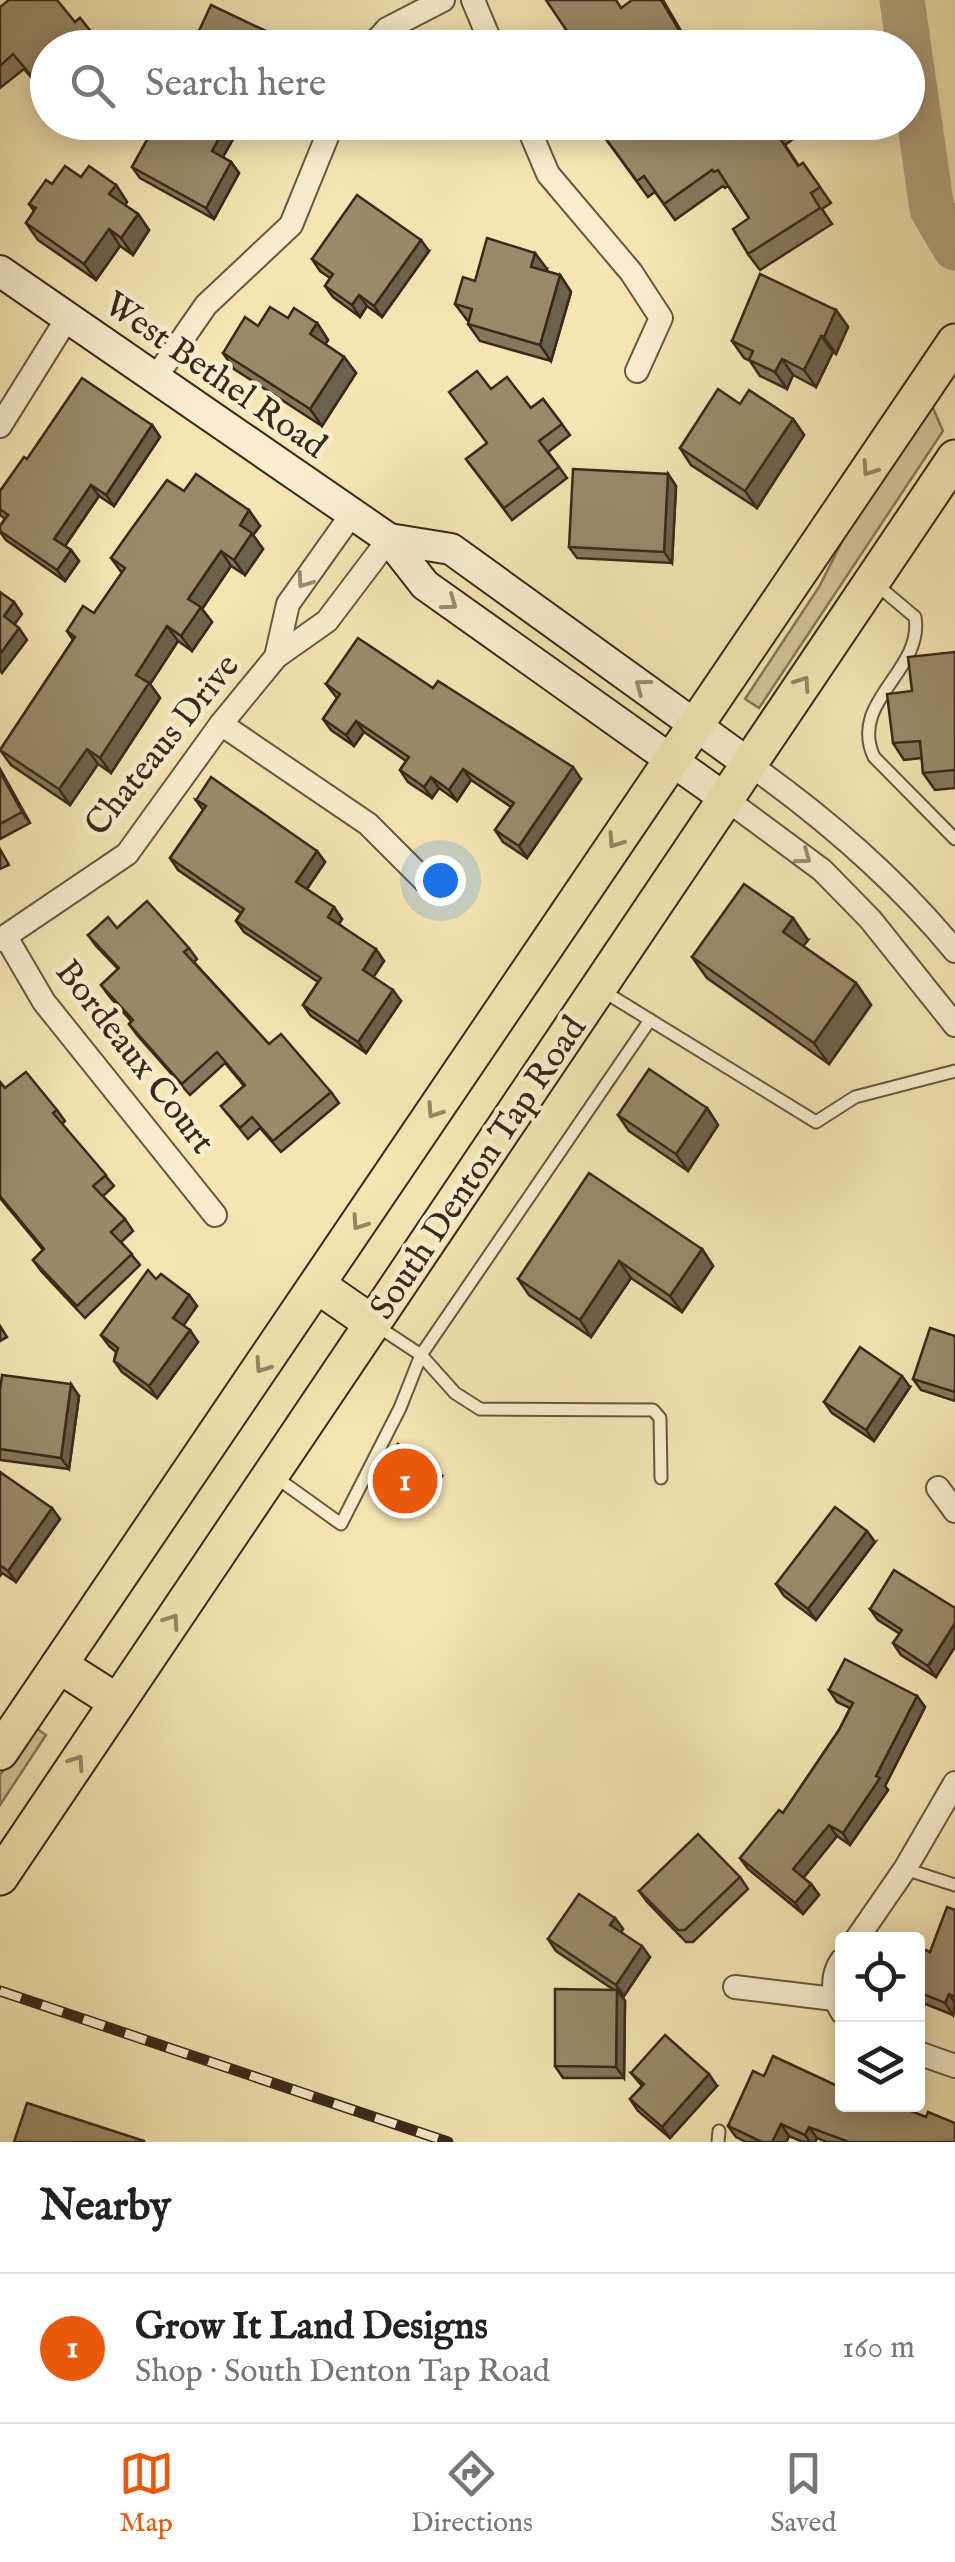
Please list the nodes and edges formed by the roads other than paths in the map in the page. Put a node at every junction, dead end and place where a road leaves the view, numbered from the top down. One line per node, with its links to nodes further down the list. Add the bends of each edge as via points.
1 (443, 0): 3 (street)
2 (473, 0): 4 (street)
3 (388, 30)
4 (486, 30)
5 (325, 140): 11 (street, via 290,225 206,305)
6 (534, 140): 10 (street, via 548,174 660,318)
7 (0, 271): 8 (main road, West Bethel Road)
8 (68, 316): 11 (main road, West Bethel Road); 12 (street)
9 (955, 342): 19 (main road, South Denton Tap Road, one-way to 19)
10 (637, 371)
11 (156, 378): 14 (main road, West Bethel Road)
12 (0, 426)
13 (955, 458): 16 (main road, South Denton Tap Road)
14 (352, 514): 15 (main road, West Bethel Road); 17 (street, Chateaus Drive, one-way to 17, via 288,604)
15 (388, 539): 17 (street, Chateaus Drive, via 328,621); 19 (main road, West Bethel Road, one-way to 15, via 451,549); 20 (main road, West Bethel Road, one-way to 20, via 425,585)
16 (872, 581): 21 (main road, South Denton Tap Road, one-way to 16); 23 (lane, via 915,617 918,634 869,720 866,740 874,757)
17 (276, 657): 18 (street, Chateaus Drive)
18 (221, 724): 24 (street, via 368,824); 25 (street, Chateaus Drive, via 127,854)
19 (694, 725): 20 (main road, South Denton Tap Road); 21 (main road, West Bethel Road)
20 (669, 760): 22 (main road, West Bethel Road); 32 (main road, South Denton Tap Road, one-way to 32)
21 (749, 764): 22 (main road, South Denton Tap Road); 26 (street, via 834,828)
22 (726, 799): 27 (main road, South Denton Tap Road); 29 (street, one-way to 29, via 822,870)
23 (955, 839)
24 (430, 886)
25 (3, 938): 31 (street, Bordeaux Court, via 44,1002)
26 (955, 951)
27 (598, 988): 28 (lane); 33 (main road, South Denton Tap Road)
28 (650, 1020): 30 (lane, via 816,1122 855,1097); 34 (lane)
29 (955, 1025)
30 (955, 1071)
31 (215, 1215)
32 (317, 1285): 33 (main road); 39 (main road, South Denton Tap Road, one-way to 39)
33 (372, 1323): 34 (lane); 35 (main road, South Denton Tap Road)
34 (420, 1354): 35 (lane, via 341,1524); 36 (lane, via 455,1393 480,1409 652,1410 660,1418)
35 (271, 1474): 40 (main road, South Denton Tap Road, one-way to 35)
36 (661, 1478)
37 (938, 1488): 38 (street)
38 (955, 1511)
39 (59, 1665): 40 (main road); 41 (main road, South Denton Tap Road)
40 (117, 1702): 44 (main road, South Denton Tap Road, one-way to 40)
41 (0, 1752)
42 (955, 1783): 43 (street)
43 (905, 1869): 45 (lane); 46 (street)
44 (0, 1877)
45 (955, 1885)
46 (862, 1932)
47 (735, 1987): 48 (street)
48 (835, 2005)
49 (925, 2055): 50 (street)
50 (955, 2066)

